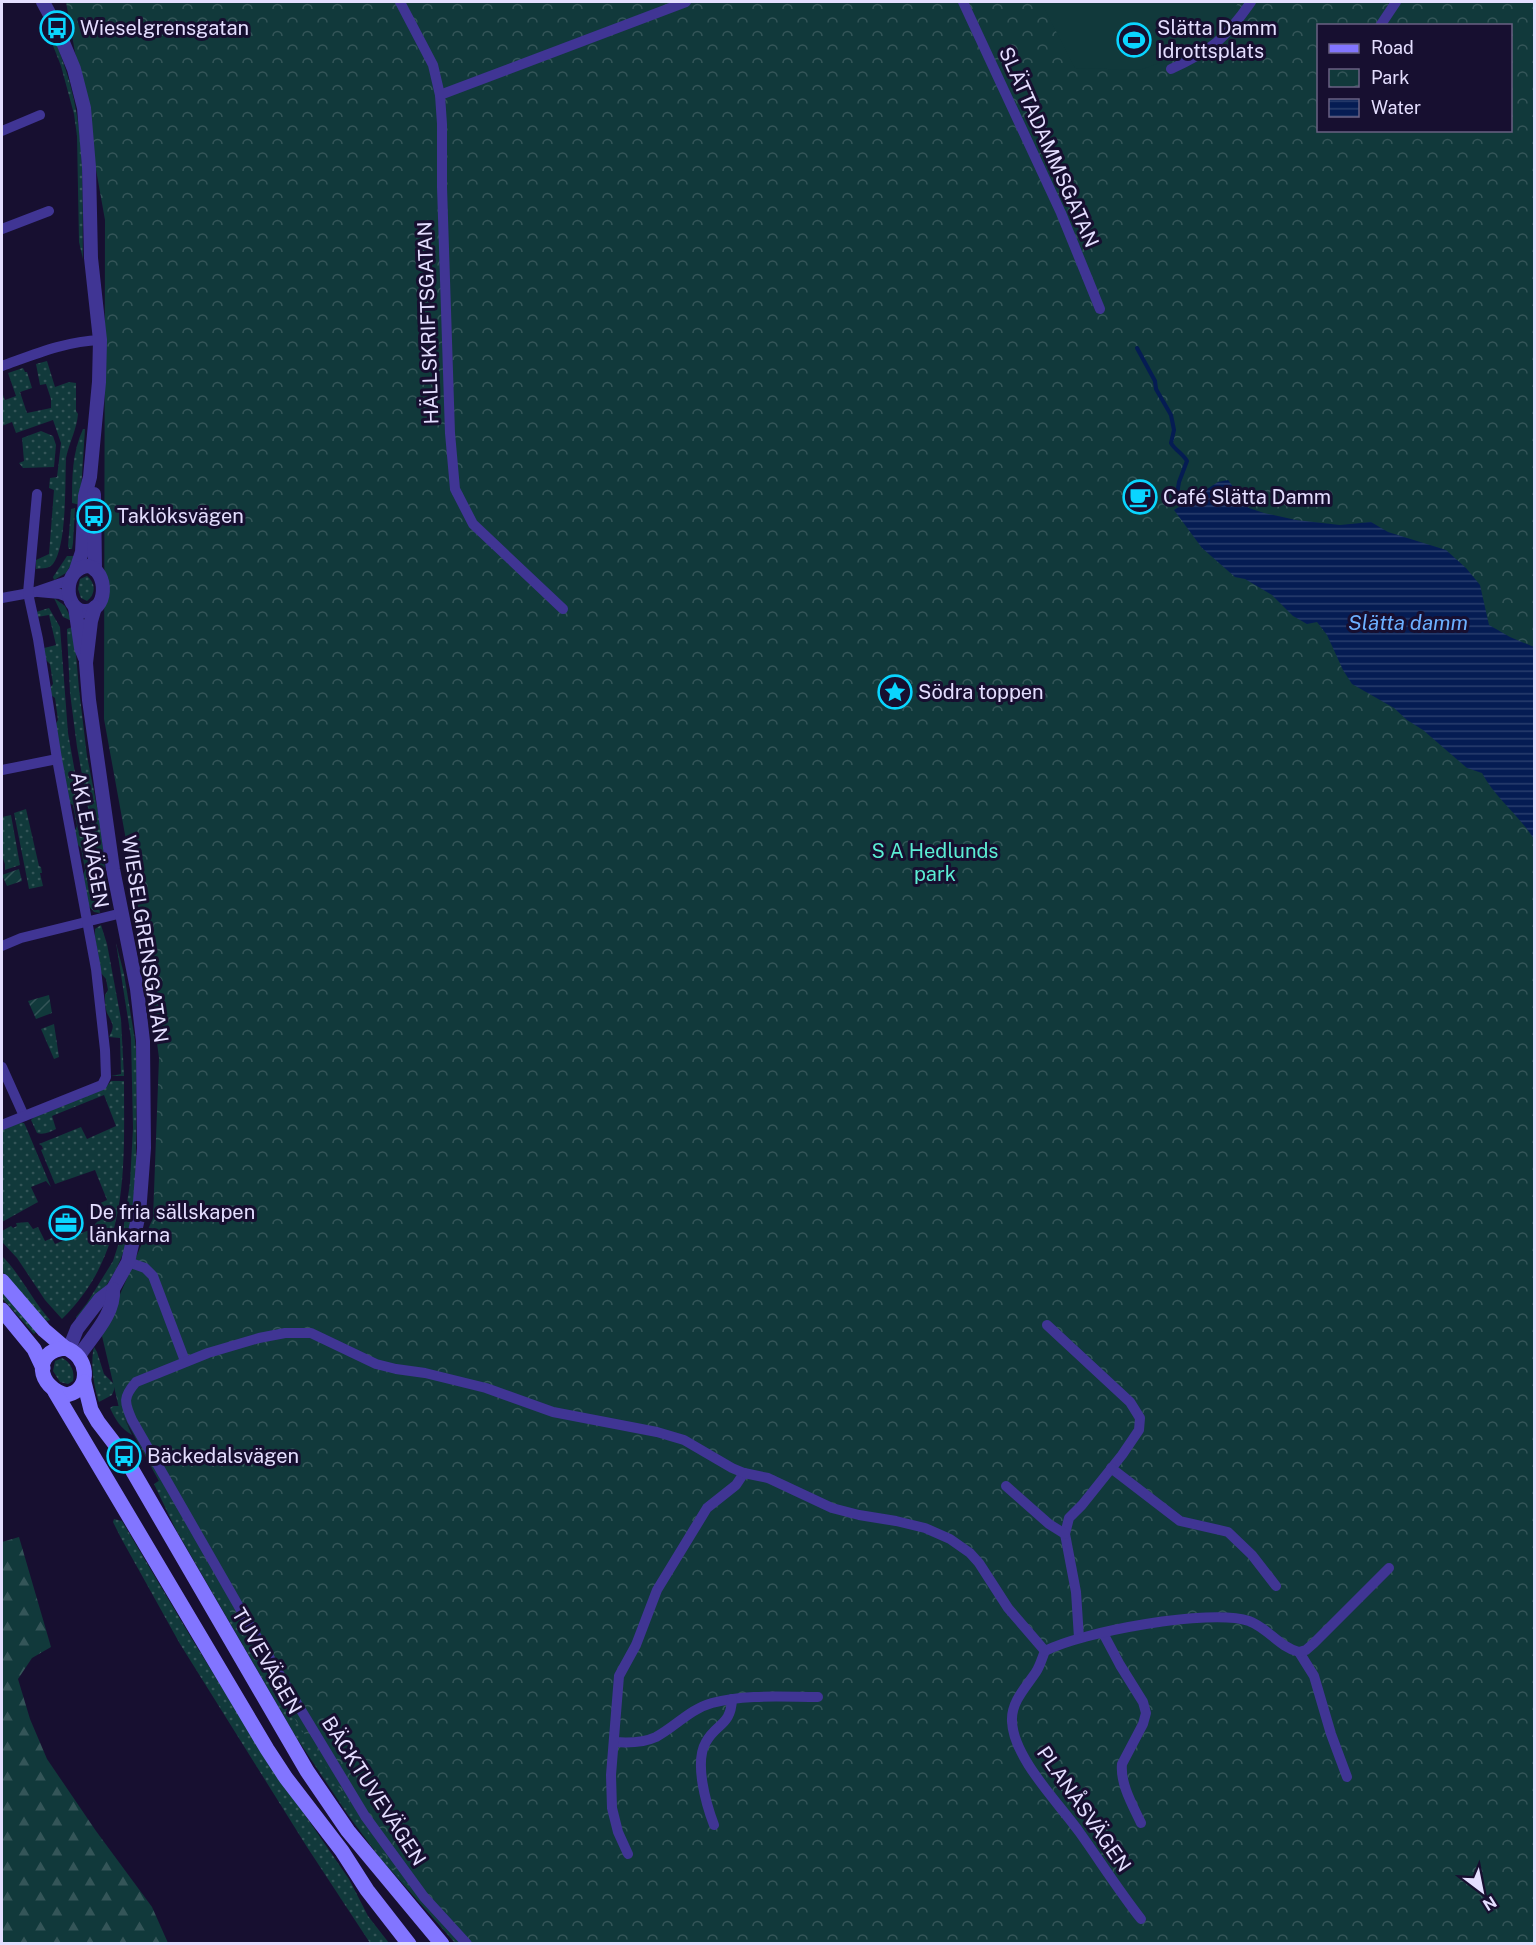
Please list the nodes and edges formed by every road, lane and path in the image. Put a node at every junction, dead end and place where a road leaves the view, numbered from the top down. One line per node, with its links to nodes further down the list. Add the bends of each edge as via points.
1 (43, 2): 15 (street, WIESELGRENSGATAN, via 74,69 84,108 91,258)
2 (400, 2): 9 (street, HÄLLSKRIFTSGATAN, via 433,65)
3 (686, 2): 9 (street)
4 (963, 2): 14 (street, SLÄTTADAMMSGATAN, via 1061,213)
5 (1251, 2): 8 (street, via 1215,44)
6 (1396, 2): 7 (street)
7 (1381, 24)
8 (1171, 69)
9 (440, 95): 25 (street, HÄLLSKRIFTSGATAN, via 455,489 473,524)
10 (40, 115): 11 (street)
11 (2, 131)
12 (49, 211): 13 (street)
13 (2, 230)
14 (1100, 309)
15 (100, 340): 16 (street, via 57,347); 17 (street, WIESELGRENSGATAN)
16 (2, 366)
17 (90, 477): 19 (street, WIESELGRENSGATAN, via 94,494); 20 (street, WIESELGRENSGATAN, via 82,552)
18 (37, 494): 21 (street, AKLEJAVÄGEN)
19 (95, 570): 20 (street, via 88,566); 24 (street, WIESELGRENSGATAN, via 103,589)
20 (73, 575): 21 (street); 23 (street, WIESELGRENSGATAN, via 68,591)
21 (31, 592): 22 (street); 23 (street, via 60,594); 27 (street, AKLEJAVÄGEN)
22 (2, 598)
23 (73, 602): 24 (street, via 84,611); 26 (street, WIESELGRENSGATAN)
24 (95, 607): 26 (street, WIESELGRENSGATAN)
25 (563, 609)
26 (86, 663): 29 (street, WIESELGRENSGATAN, via 106,824)
27 (57, 759): 28 (street); 30 (street, AKLEJAVÄGEN)
28 (2, 770)
29 (122, 913): 30 (street); 35 (street, WIESELGRENSGATAN, via 138,999 145,1097 139,1214)
30 (87, 921): 31 (street); 33 (street, AKLEJAVÄGEN, via 97,973 105,1082)
31 (2, 946)
32 (2, 1067): 33 (street)
33 (24, 1116): 34 (street, AKLEJAVÄGEN)
34 (2, 1125)
35 (128, 1262): 39 (street, WIESELGRENSGATAN, via 113,1289 114,1301 108,1315); 40 (street, via 145,1268 153,1276)
36 (2, 1281): 39 (main road, via 44,1330)
37 (2, 1310): 41 (main road, via 34,1349)
38 (1047, 1325): 44 (street, via 1138,1412 1139,1430)
39 (71, 1351): 41 (main road, via 54,1350); 42 (main road, TUVEVÄGEN, via 84,1368)
40 (185, 1361): 45 (street, via 259,1338 310,1333 376,1364 486,1388 553,1412 684,1440); 66 (street, BÄCKTUVEVÄGEN, via 136,1382 125,1402 132,1420 365,1816 424,1897)
41 (43, 1368): 43 (main road, via 45,1380)
42 (84, 1382): 43 (main road, via 73,1394); 65 (main road, TUVEVÄGEN, via 91,1410 124,1456 307,1771 348,1831)
43 (55, 1392): 61 (main road, via 247,1718)
44 (1111, 1468): 47 (street, via 1069,1518); 49 (street, via 1180,1521 1228,1532)
45 (744, 1473): 52 (street, via 768,1478 832,1508 925,1528 950,1539 979,1563 1008,1608); 56 (street, via 736,1485 707,1509 657,1590 619,1676)
46 (1006, 1486): 47 (street)
47 (1065, 1534): 51 (street, via 1076,1592)
48 (1389, 1568): 53 (street, via 1314,1643)
49 (1276, 1586)
50 (1103, 1633): 51 (street); 53 (street, via 1195,1619 1241,1619); 58 (street, via 1145,1706 1145,1719 1121,1770)
51 (1079, 1638): 52 (street)
52 (1045, 1651): 62 (street, PLANÅSVÄGEN, via 1013,1711 1014,1735 1034,1772)
53 (1299, 1652): 57 (street, via 1314,1676)
54 (818, 1697): 55 (street)
55 (732, 1699): 56 (street, via 695,1710 645,1741); 59 (street, via 731,1712 705,1743 701,1759 706,1800)
56 (615, 1742): 60 (street, via 612,1808)
57 (1347, 1777)
58 (1141, 1823)
59 (714, 1825)
60 (628, 1854)
61 (367, 1890): 63 (main road, via 380,1918); 64 (main road)
62 (1141, 1919)
63 (401, 1944)
64 (410, 1944)
65 (442, 1944)
66 (467, 1944)

